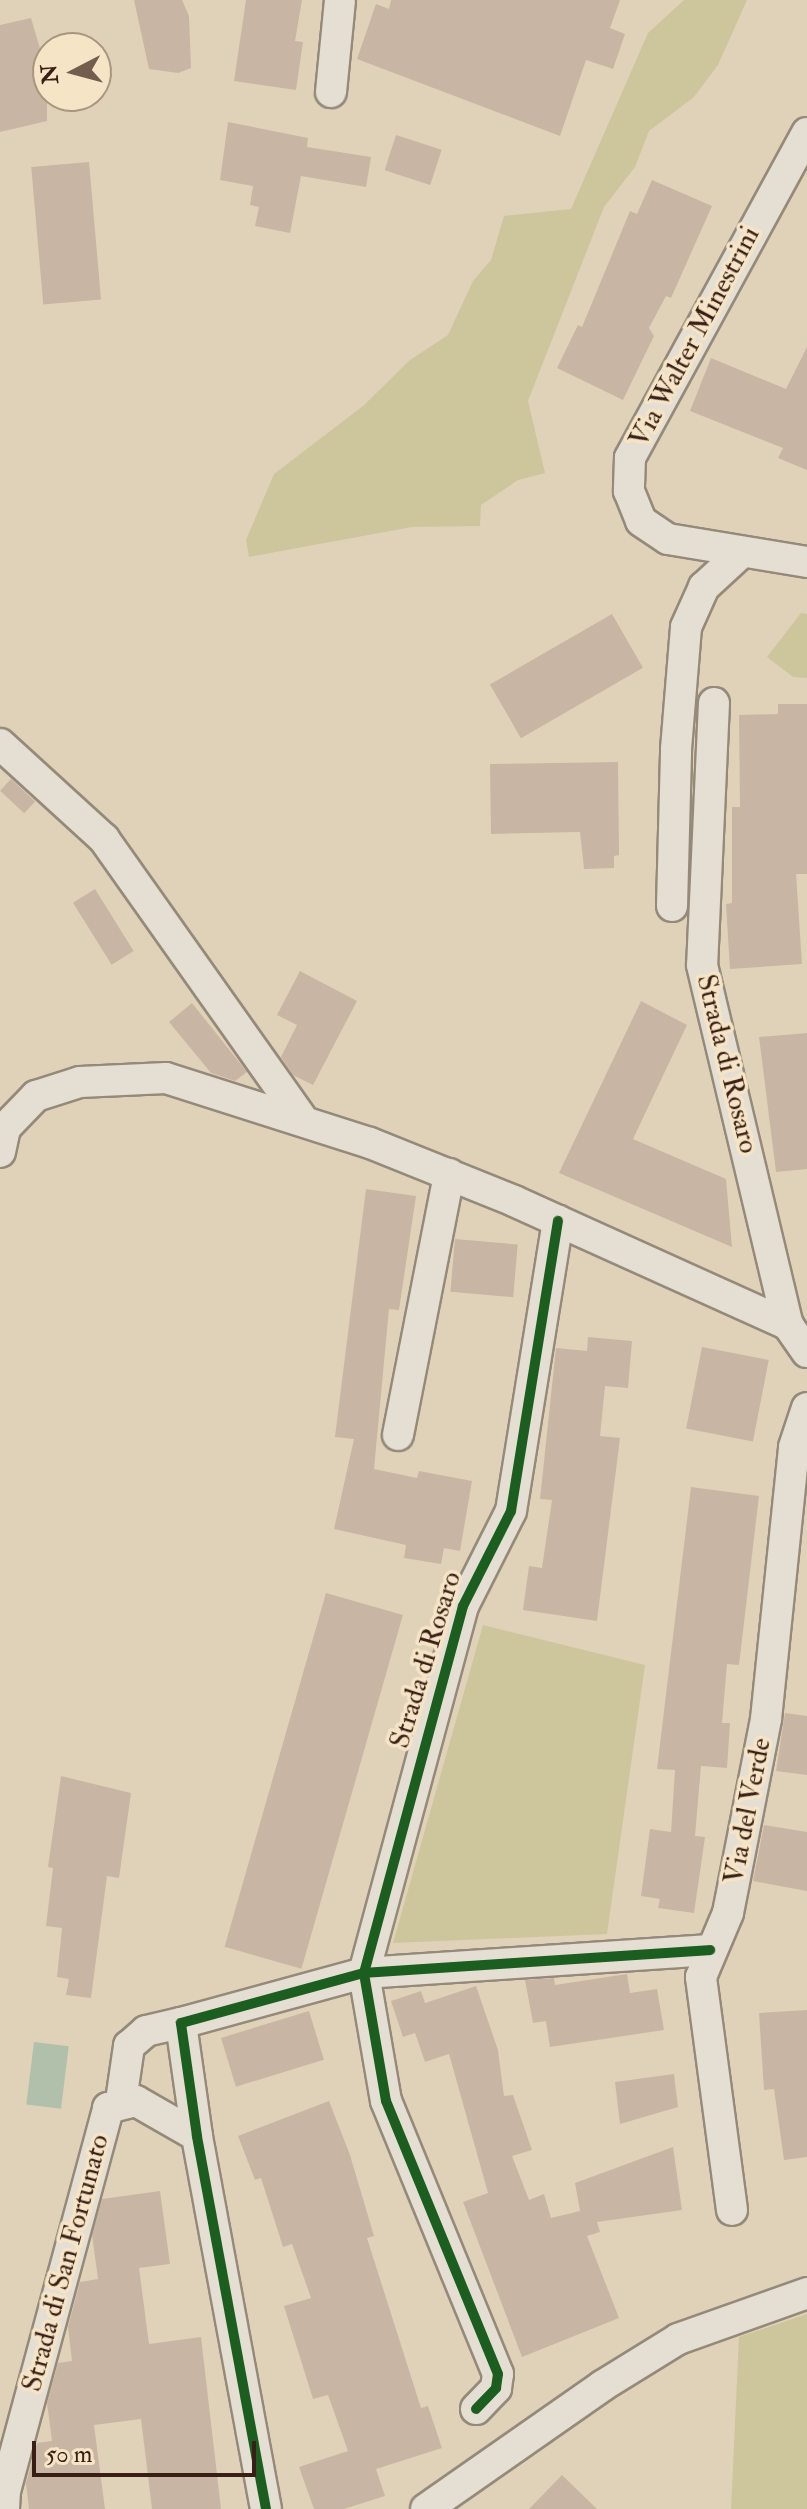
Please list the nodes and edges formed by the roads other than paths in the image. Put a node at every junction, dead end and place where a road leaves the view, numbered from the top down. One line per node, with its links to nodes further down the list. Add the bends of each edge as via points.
1 (340, 0): 2 (street)
2 (331, 92)
3 (807, 133): 4 (street, Via Walter Minestrini, via 630,458 629,491 641,521 668,539)
4 (741, 553): 5 (street, Via Walter Minestrini); 8 (street, via 704,587 686,627)
5 (807, 562)
6 (714, 703): 13 (street, Strada di Rosaro, via 702,965)
7 (0, 744): 9 (street, via 104,839)
8 (672, 906)
9 (303, 1120): 10 (street, via 166,1078 80,1082 36,1096 5,1128); 11 (street)
10 (0, 1152)
11 (449, 1174): 12 (street); 16 (street)
12 (558, 1221): 13 (street); 18 (street, Strada di Rosaro, via 511,1511 463,1606)
13 (788, 1325): 14 (street, Strada di Rosaro)
14 (807, 1352)
15 (807, 1408): 17 (street, Via del Verde, via 794,1447 766,1719 728,1913)
16 (398, 1435)
17 (710, 1950): 18 (street); 22 (street, Via del Verde, via 701,1977)
18 (364, 1973): 19 (street); 24 (street, Strada di Rosaro, via 386,2101 498,2374 496,2388)
19 (181, 2023): 20 (street, via 146,2031 129,2046); 21 (street)
20 (121, 2101): 21 (street, Strada di San Fortunato, via 136,2101); 25 (street, Strada di San Fortunato, via 108,2108)
21 (197, 2136): 26 (street)
22 (732, 2210)
23 (807, 2293): 27 (street, via 678,2339)
24 (476, 2409)
25 (4, 2509)
26 (266, 2509)
27 (426, 2509)

